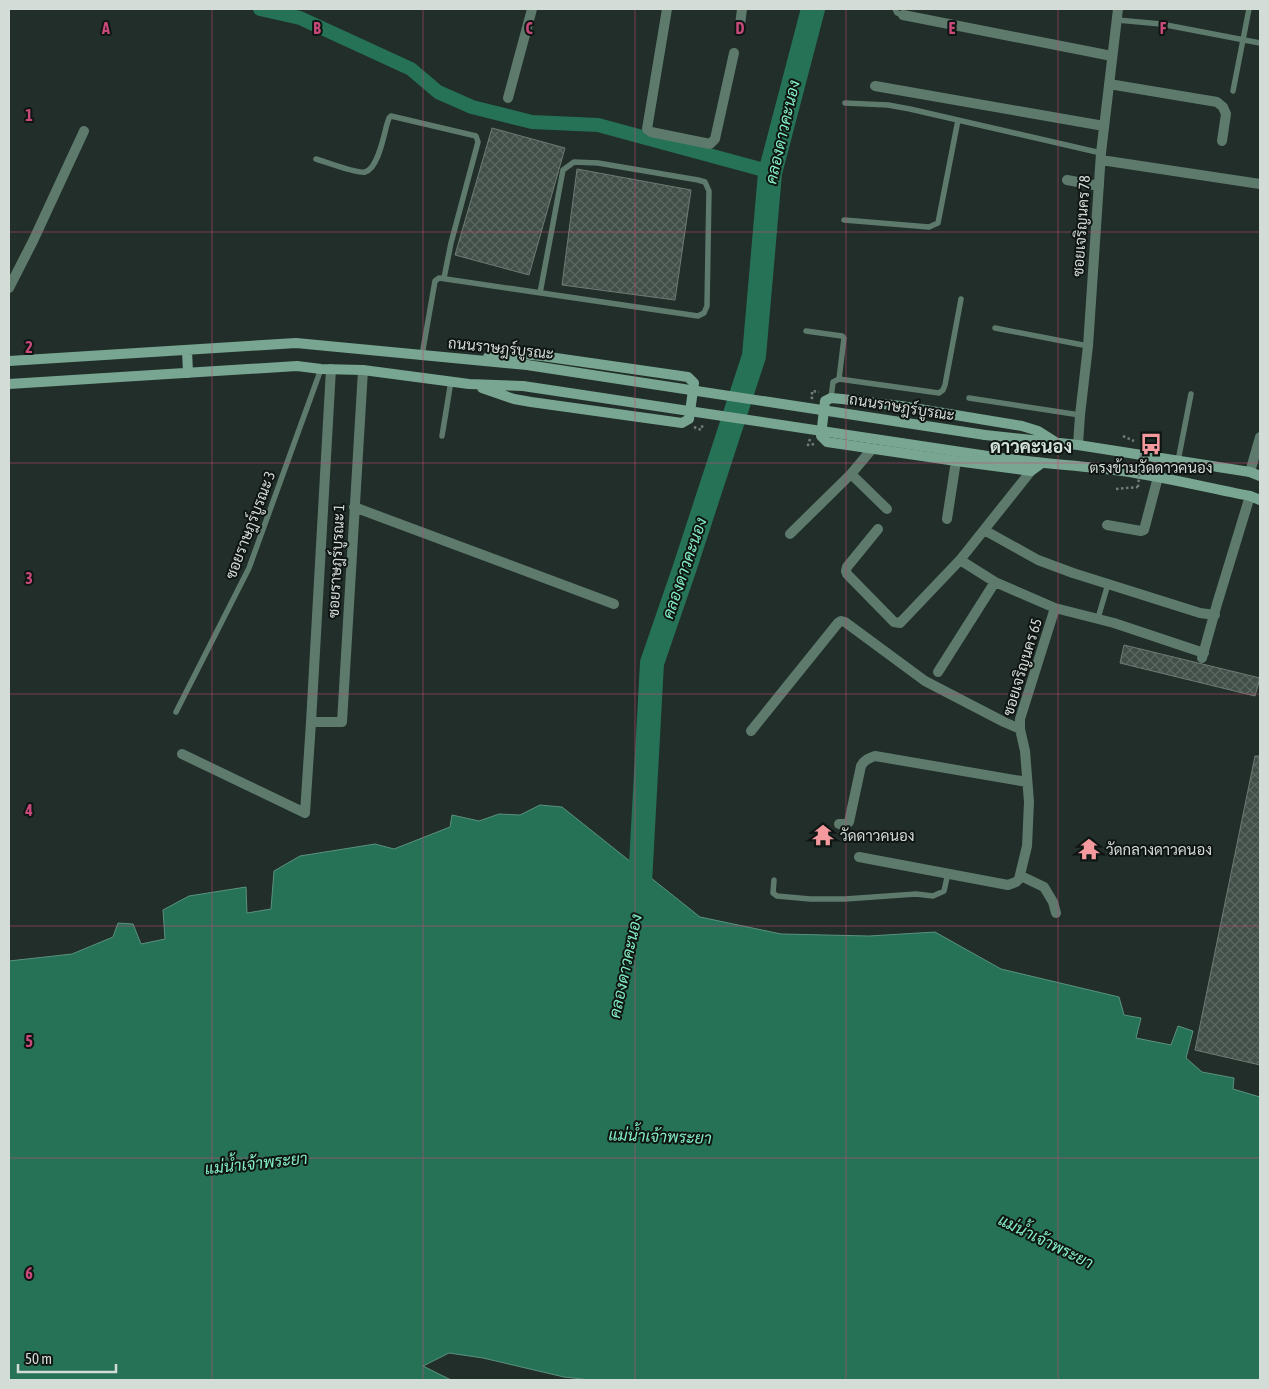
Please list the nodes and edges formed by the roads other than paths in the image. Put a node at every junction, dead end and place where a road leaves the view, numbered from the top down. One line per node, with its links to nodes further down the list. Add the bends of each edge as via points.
1 (532, 9): 16 (street)
2 (667, 9): 11 (street, via 647,129 651,132 710,144 714,139)
3 (742, 9): 8 (street)
4 (1118, 9): 7 (street, ซอยเจริญนคร 78)
5 (1249, 9): 9 (lane)
6 (899, 12): 12 (street)
7 (1116, 20): 9 (lane, via 1161,24); 12 (street, ซอยเจริญนคร 78)
8 (740, 25)
9 (1242, 40): 10 (lane); 15 (lane)
10 (1260, 43)
11 (734, 53)
12 (1112, 56): 13 (street, ซอยเจริญนคร 78)
13 (1109, 84): 19 (street, ซอยเจริญนคร 78); 21 (street, via 1218,102 1226,114)
14 (875, 86): 19 (street)
15 (1233, 90)
16 (508, 98)
17 (845, 103): 18 (lane, via 888,105)
18 (958, 120): 22 (lane); 27 (lane, via 938,223 929,227)
19 (1104, 126): 22 (street, ซอยเจริญนคร 78)
20 (84, 131): 29 (street)
21 (1222, 141)
22 (1101, 157): 25 (street); 26 (street, ซอยเจริญนคร 78)
23 (316, 159): 28 (lane, via 356,171 367,171 377,158 392,116 476,136 478,142)
24 (1067, 180): 26 (street)
25 (1260, 184)
26 (1099, 186): 34 (street, ซอยเจริญนคร 78)
27 (844, 220)
28 (444, 278): 30 (lane); 36 (lane, via 435,281)
29 (9, 288)
30 (540, 293): 30 (lane, via 564,170 574,162 598,163 705,182 709,191 707,306 704,313 698,316)
31 (961, 299): 43 (lane, via 945,385 939,393)
32 (995, 328): 34 (lane)
33 (806, 331): 43 (lane, via 844,338)
34 (1088, 346): 50 (street, ซอยเจริญนคร 78)
35 (187, 350): 36 (main road, ถนนราษฎร์บูรณะ, via 296,344); 38 (main road, ถนนราษฎร์บูรณะ); 42 (main road)
36 (422, 355): 37 (main road, ถนนราษฎร์บูรณะ)
37 (470, 359): 46 (main road, via 521,354 542,356 688,377 694,383 689,419 682,423 514,399); 53 (main road, ถนนราษฎร์บูรณะ, bridge)
38 (9, 361)
39 (320, 369): 40 (main road); 42 (main road, via 297,366); 80 (lane, ซอยราษฎร์บูรณะ 3, via 249,568)
40 (331, 369): 41 (main road); 81 (street, ซอยราษฎร์บูรณะ 1)
41 (362, 370): 44 (main road); 65 (street, ซอยราษฎร์บูรณะ 1)
42 (188, 373): 45 (main road)
43 (839, 379): 48 (lane, via 833,382)
44 (451, 381): 46 (main road); 51 (lane)
45 (9, 384)
46 (469, 384): 58 (main road, bridge, via 524,386)
47 (1192, 394): 56 (lane)
48 (831, 398): 53 (main road, via 1022,426); 55 (main road, via 825,401 821,436 827,442)
49 (969, 398): 50 (lane)
50 (1080, 415): 54 (street, ซอยเจริญนคร 78)
51 (442, 436)
52 (1260, 437): 60 (street)
53 (1057, 443): 54 (main road, ถนนราษฎร์บูรณะ)
54 (1078, 446): 56 (main road, ถนนราษฎร์บูรณะ)
55 (872, 449): 57 (main road); 61 (street)
56 (1178, 461): 60 (main road, ถนนราษฎร์บูรณะ)
57 (956, 462): 59 (main road); 67 (street)
58 (1042, 463): 59 (main road); 63 (main road)
59 (1031, 471): 70 (street)
60 (1250, 472): 62 (main road, ถนนราษฎร์บูรณะ)
61 (851, 474): 66 (street); 71 (street)
62 (1260, 476)
63 (1158, 477): 64 (main road); 68 (street, via 1144,530)
64 (1255, 498): 77 (street)
65 (354, 507): 75 (street); 81 (street, ซอยราษฎร์บูรณะ 1, via 342,722)
66 (887, 509)
67 (947, 519)
68 (1107, 524)
69 (878, 528): 72 (street, via 846,571 894,622 900,623 909,616)
70 (984, 530): 72 (street); 74 (street, via 1038,560)
71 (790, 534)
72 (960, 560): 73 (street, ซอยเจริญนคร 65)
73 (994, 582): 76 (street, ซอยเจริญนคร 65); 79 (street)
74 (1108, 584): 77 (street); 78 (lane)
75 (614, 604)
76 (1055, 608): 78 (street); 82 (street, ซอยเจริญนคร 65, via 1020,719)
77 (1215, 615): 78 (street, via 1203,656)
78 (1098, 618)
79 (938, 672)
80 (176, 712)
81 (312, 722): 84 (street, ซอยราษฎร์บูรณะ 1, via 305,813)
82 (1020, 729): 83 (street, via 925,680 841,621); 85 (street, ซอยเจริญนคร 65)
83 (751, 731)
84 (182, 754)
85 (1027, 782): 86 (street, via 875,756 861,766 848,824); 89 (street, ซอยเจริญนคร 65, via 1027,846)
86 (839, 824)
87 (859, 857): 88 (street)
88 (948, 873): 89 (street, via 1008,885); 90 (lane, via 944,891 934,896 916,894 846,899 777,896 773,893)
89 (1021, 876): 91 (street, via 1044,887)
90 (774, 880)
91 (1056, 913)

